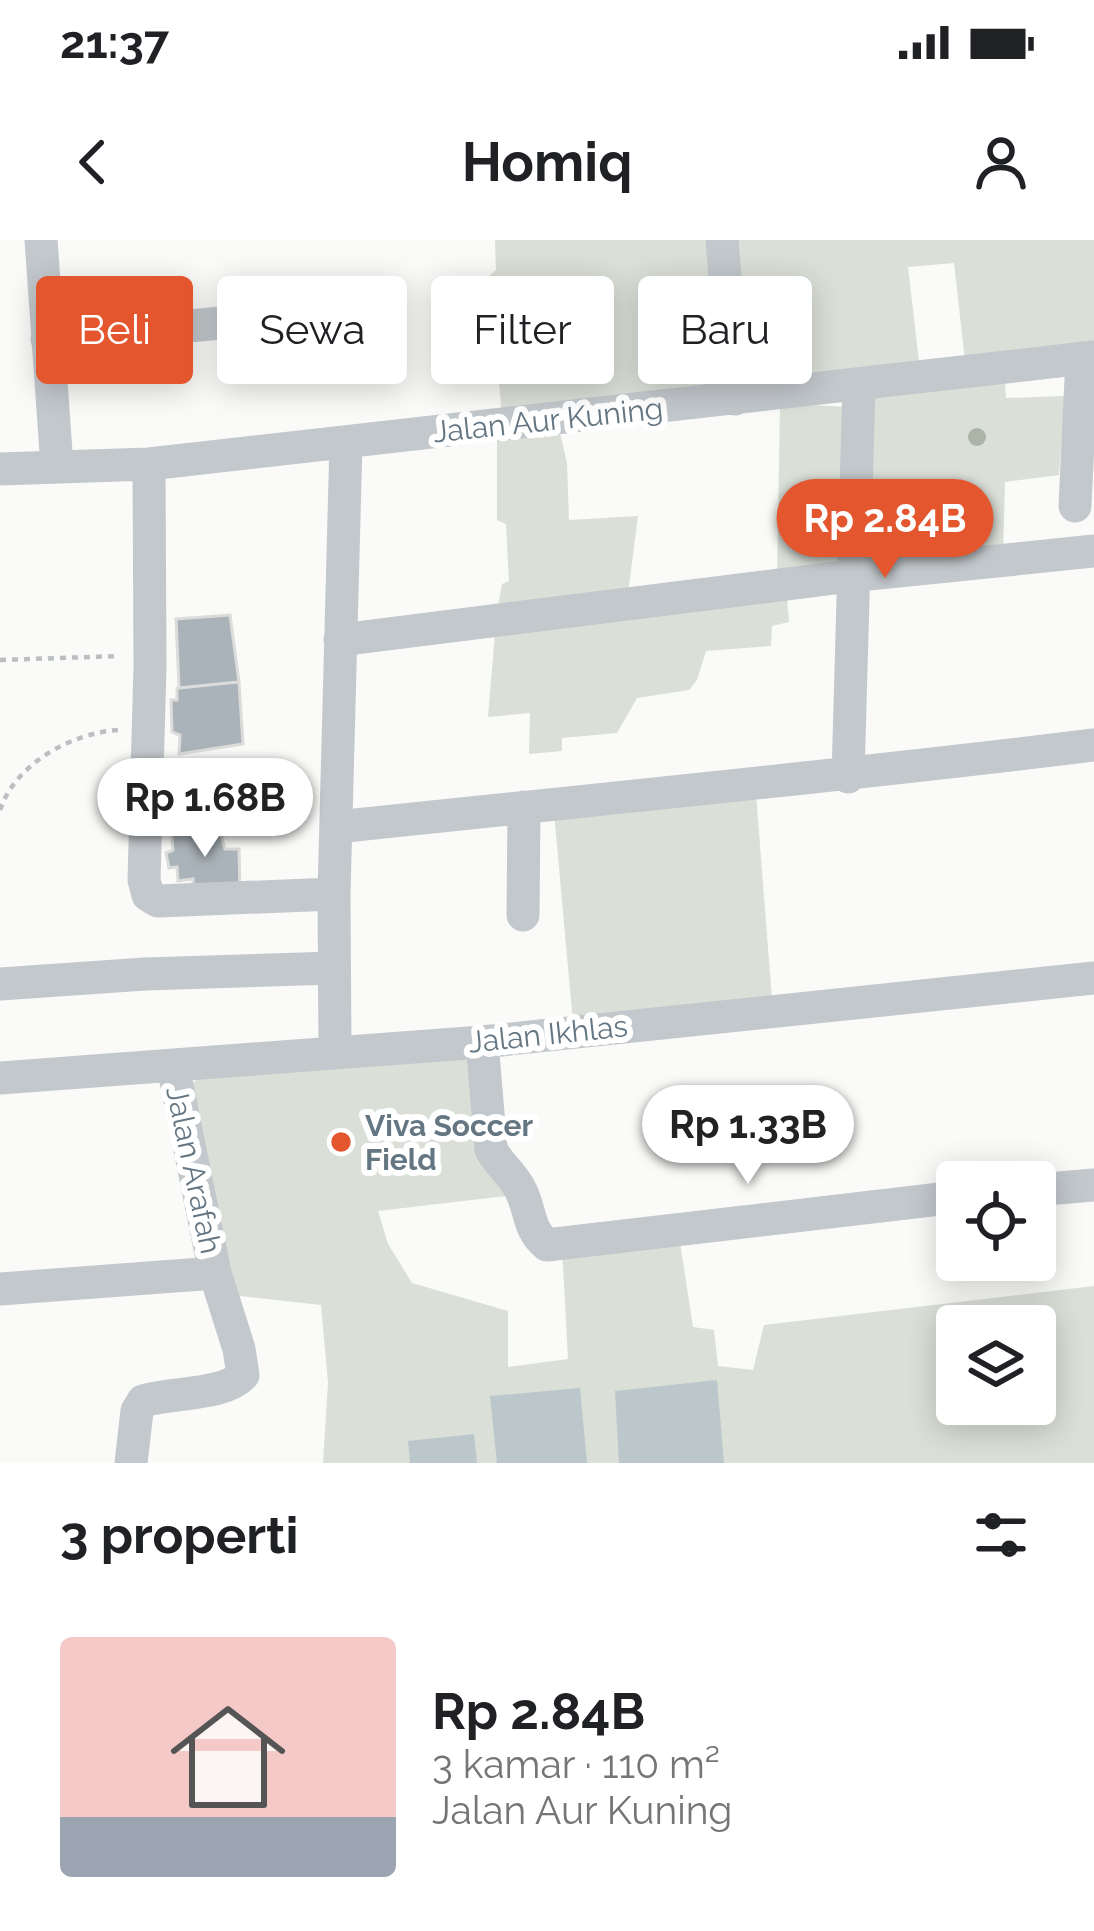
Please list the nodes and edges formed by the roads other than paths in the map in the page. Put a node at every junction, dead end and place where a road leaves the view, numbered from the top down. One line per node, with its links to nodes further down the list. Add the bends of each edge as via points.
1 (41, 240): 3 (street)
2 (722, 240): 7 (street)
3 (43, 276)
4 (1088, 358): 6 (street, Jalan Aur Kuning); 12 (street)
5 (51, 384): 10 (street)
6 (859, 384): 7 (street, Jalan Aur Kuning); 14 (street)
7 (735, 399): 8 (street, Jalan Aur Kuning)
8 (346, 442): 9 (street, Jalan Aur Kuning); 15 (street)
9 (149, 464): 10 (street, Jalan Aur Kuning); 20 (street, via 148,896)
10 (57, 466): 11 (street, Jalan Aur Kuning)
11 (0, 469)
12 (1075, 506)
13 (1094, 551): 14 (street)
14 (851, 576): 15 (street); 17 (street)
15 (340, 640): 19 (street)
16 (1094, 746): 17 (street)
17 (848, 777): 18 (street)
18 (524, 807): 19 (street); 21 (street)
19 (337, 827): 20 (street)
20 (334, 894): 22 (street)
21 (523, 915)
22 (333, 968): 24 (street); 26 (street)
23 (1094, 978): 25 (street, Jalan Ikhlas)
24 (0, 985)
25 (482, 1042): 26 (street, Jalan Ikhlas); 31 (street, via 491,1149 547,1245)
26 (334, 1051): 27 (street, Jalan Ikhlas)
27 (173, 1066): 28 (street, Jalan Ikhlas); 32 (street, Jalan Arafah)
28 (0, 1078)
29 (1094, 1185): 30 (street)
30 (1056, 1188)
31 (936, 1199)
32 (215, 1273): 33 (street, Jalan Arafah); 34 (street, via 243,1375 223,1389 143,1401)
33 (0, 1289)
34 (131, 1463)

